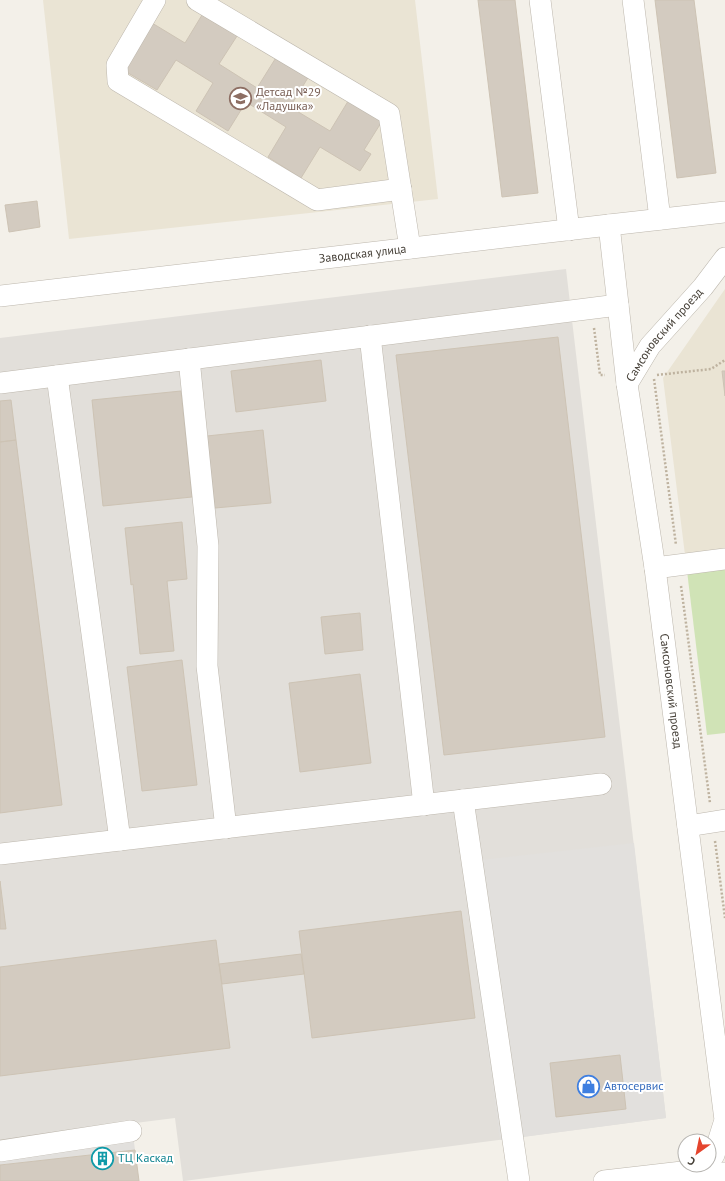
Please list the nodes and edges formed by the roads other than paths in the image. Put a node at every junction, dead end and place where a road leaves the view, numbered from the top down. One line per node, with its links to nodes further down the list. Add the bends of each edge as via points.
1 (155, 0): 5 (street, via 117,65 118,81 317,200)
2 (197, 0): 5 (street, via 389,114)
3 (540, 0): 9 (street)
4 (633, 0): 7 (street)
5 (401, 189): 10 (street)
6 (725, 212): 7 (street, Заводская улица)
7 (660, 219): 8 (street, Заводская улица)
8 (609, 225): 9 (street, Заводская улица); 13 (street)
9 (569, 230): 10 (street, Заводская улица)
10 (410, 248): 12 (street, Заводская улица)
11 (725, 258): 18 (street, Самсоновский проезд, via 703,287 650,346)
12 (0, 296)
13 (618, 305): 14 (street); 18 (street)
14 (370, 336): 15 (street); 23 (street)
15 (190, 359): 16 (street); 26 (street, via 208,546 207,666)
16 (57, 376): 17 (street); 27 (street)
17 (0, 383)
18 (627, 384): 20 (street, Самсоновский проезд)
19 (725, 559): 20 (street)
20 (655, 568): 25 (street, Самсоновский проезд)
21 (601, 784): 22 (street)
22 (463, 800): 23 (street); 34 (street)
23 (424, 805): 26 (street)
24 (719, 821): 25 (street)
25 (688, 826): 29 (street, Самсоновский проезд)
26 (226, 828): 27 (street)
27 (120, 840): 28 (street)
28 (0, 854)
29 (719, 1021): 31 (street, Самсоновский проезд, via 725,1120)
30 (131, 1131): 32 (street)
31 (717, 1135)
32 (0, 1151)
33 (677, 1167): 35 (street)
34 (519, 1181)
35 (604, 1181)

